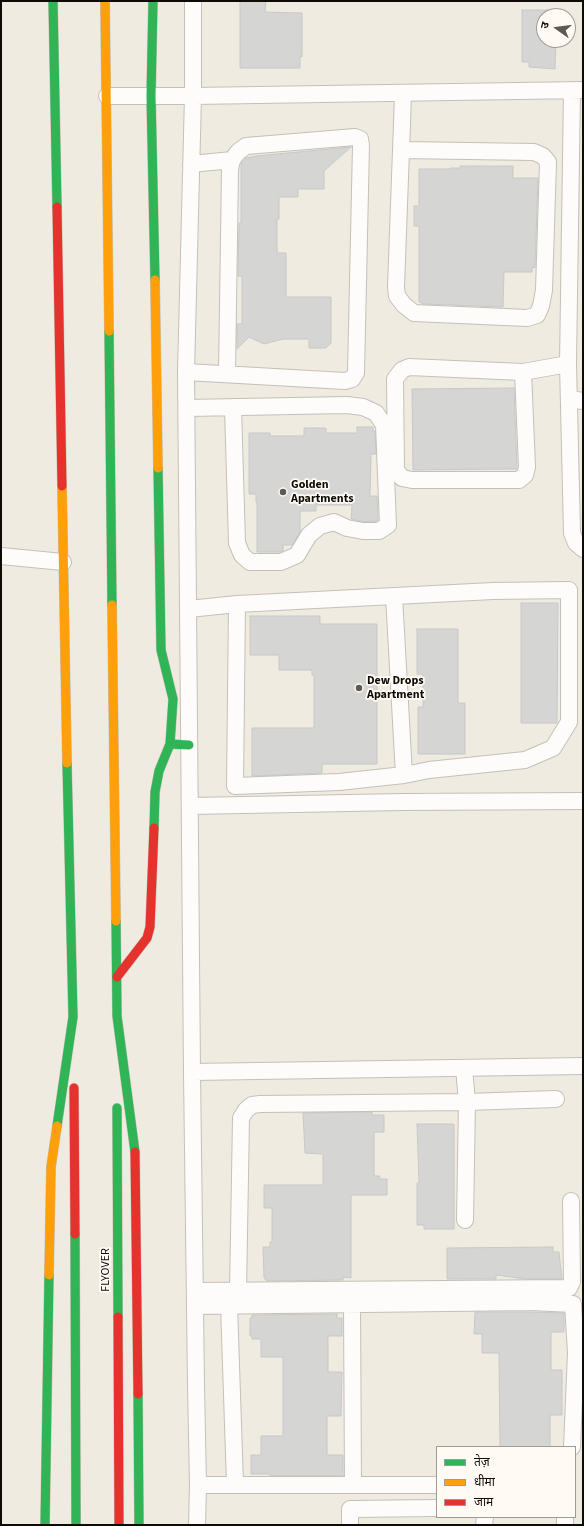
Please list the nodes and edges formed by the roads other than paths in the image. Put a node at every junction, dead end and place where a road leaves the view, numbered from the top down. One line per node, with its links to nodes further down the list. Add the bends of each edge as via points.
1 (53, 1): 24 (main road)
2 (105, 1): 7 (main road)
3 (153, 1): 8 (main road)
4 (193, 1): 9 (street)
5 (578, 90): 6 (street); 13 (street)
6 (403, 93): 9 (street); 10 (street)
7 (107, 96): 8 (street); 33 (main road)
8 (150, 96): 9 (street); 28 (main road, via 161,650 173,699)
9 (192, 96): 12 (street)
10 (401, 150): 10 (street, via 396,287 397,296 404,305 414,313 527,318 536,315 541,306 544,290 548,162 534,152)
11 (232, 160): 12 (street); 18 (street); 18 (street, via 246,146 355,137 360,139 362,145 356,373 352,379 346,381)
12 (191, 164): 16 (street)
13 (577, 217): 14 (street)
14 (576, 314): 15 (street)
15 (568, 364): 17 (street); 19 (street)
16 (186, 372): 18 (street); 20 (street)
17 (523, 372): 17 (street, via 527,467 525,475 519,480 402,478 396,470 394,380 402,370 409,366)
18 (227, 373)
19 (576, 400): 22 (street, via 572,533 576,543)
20 (187, 408): 21 (street); 27 (street)
21 (233, 408): 21 (street, via 347,405 363,407 376,413 384,425 388,525 379,531 363,531 334,522 320,526 309,535 297,555 281,562 250,562 242,555 237,543)
22 (583, 549)
23 (1, 556): 24 (street)
24 (62, 562): 35 (main road)
25 (394, 596): 26 (street); 30 (street); 30 (street, via 492,590 569,590 569,722 553,748 525,760)
26 (237, 604): 27 (street); 30 (street, via 235,786 339,782)
27 (189, 609): 29 (street)
28 (170, 744): 29 (main road); 33 (main road, via 161,762 156,786 150,927 147,938)
29 (189, 744): 32 (street)
30 (404, 775)
31 (583, 801): 32 (street)
32 (191, 806): 38 (street)
33 (117, 977): 34 (main road)
34 (117, 1016): 39 (main road); 57 (main road, via 136,1161)
35 (73, 1017): 54 (main road, via 51,1167); 55 (main road)
36 (583, 1066): 37 (street)
37 (464, 1068): 38 (street); 42 (street)
38 (192, 1072): 46 (street)
39 (117, 1086)
40 (556, 1099): 42 (street)
41 (117, 1101): 56 (main road, FLYOVER)
42 (467, 1102): 44 (street); 45 (street, via 260,1104 252,1105 246,1110 241,1118)
43 (571, 1201): 45 (street, via 572,1282 569,1288 358,1289)
44 (465, 1220)
45 (234, 1298): 46 (street); 47 (street); 49 (street)
46 (195, 1299): 51 (street)
47 (352, 1305): 48 (street, via 531,1302 573,1304 576,1353); 50 (street)
48 (572, 1446)
49 (235, 1484): 50 (street); 51 (street)
50 (354, 1484): 52 (street)
51 (198, 1485): 58 (street)
52 (436, 1485)
53 (436, 1508): 59 (street, via 350,1509)
54 (45, 1525)
55 (76, 1525)
56 (119, 1525)
57 (139, 1525)
58 (198, 1525)
59 (350, 1525)

